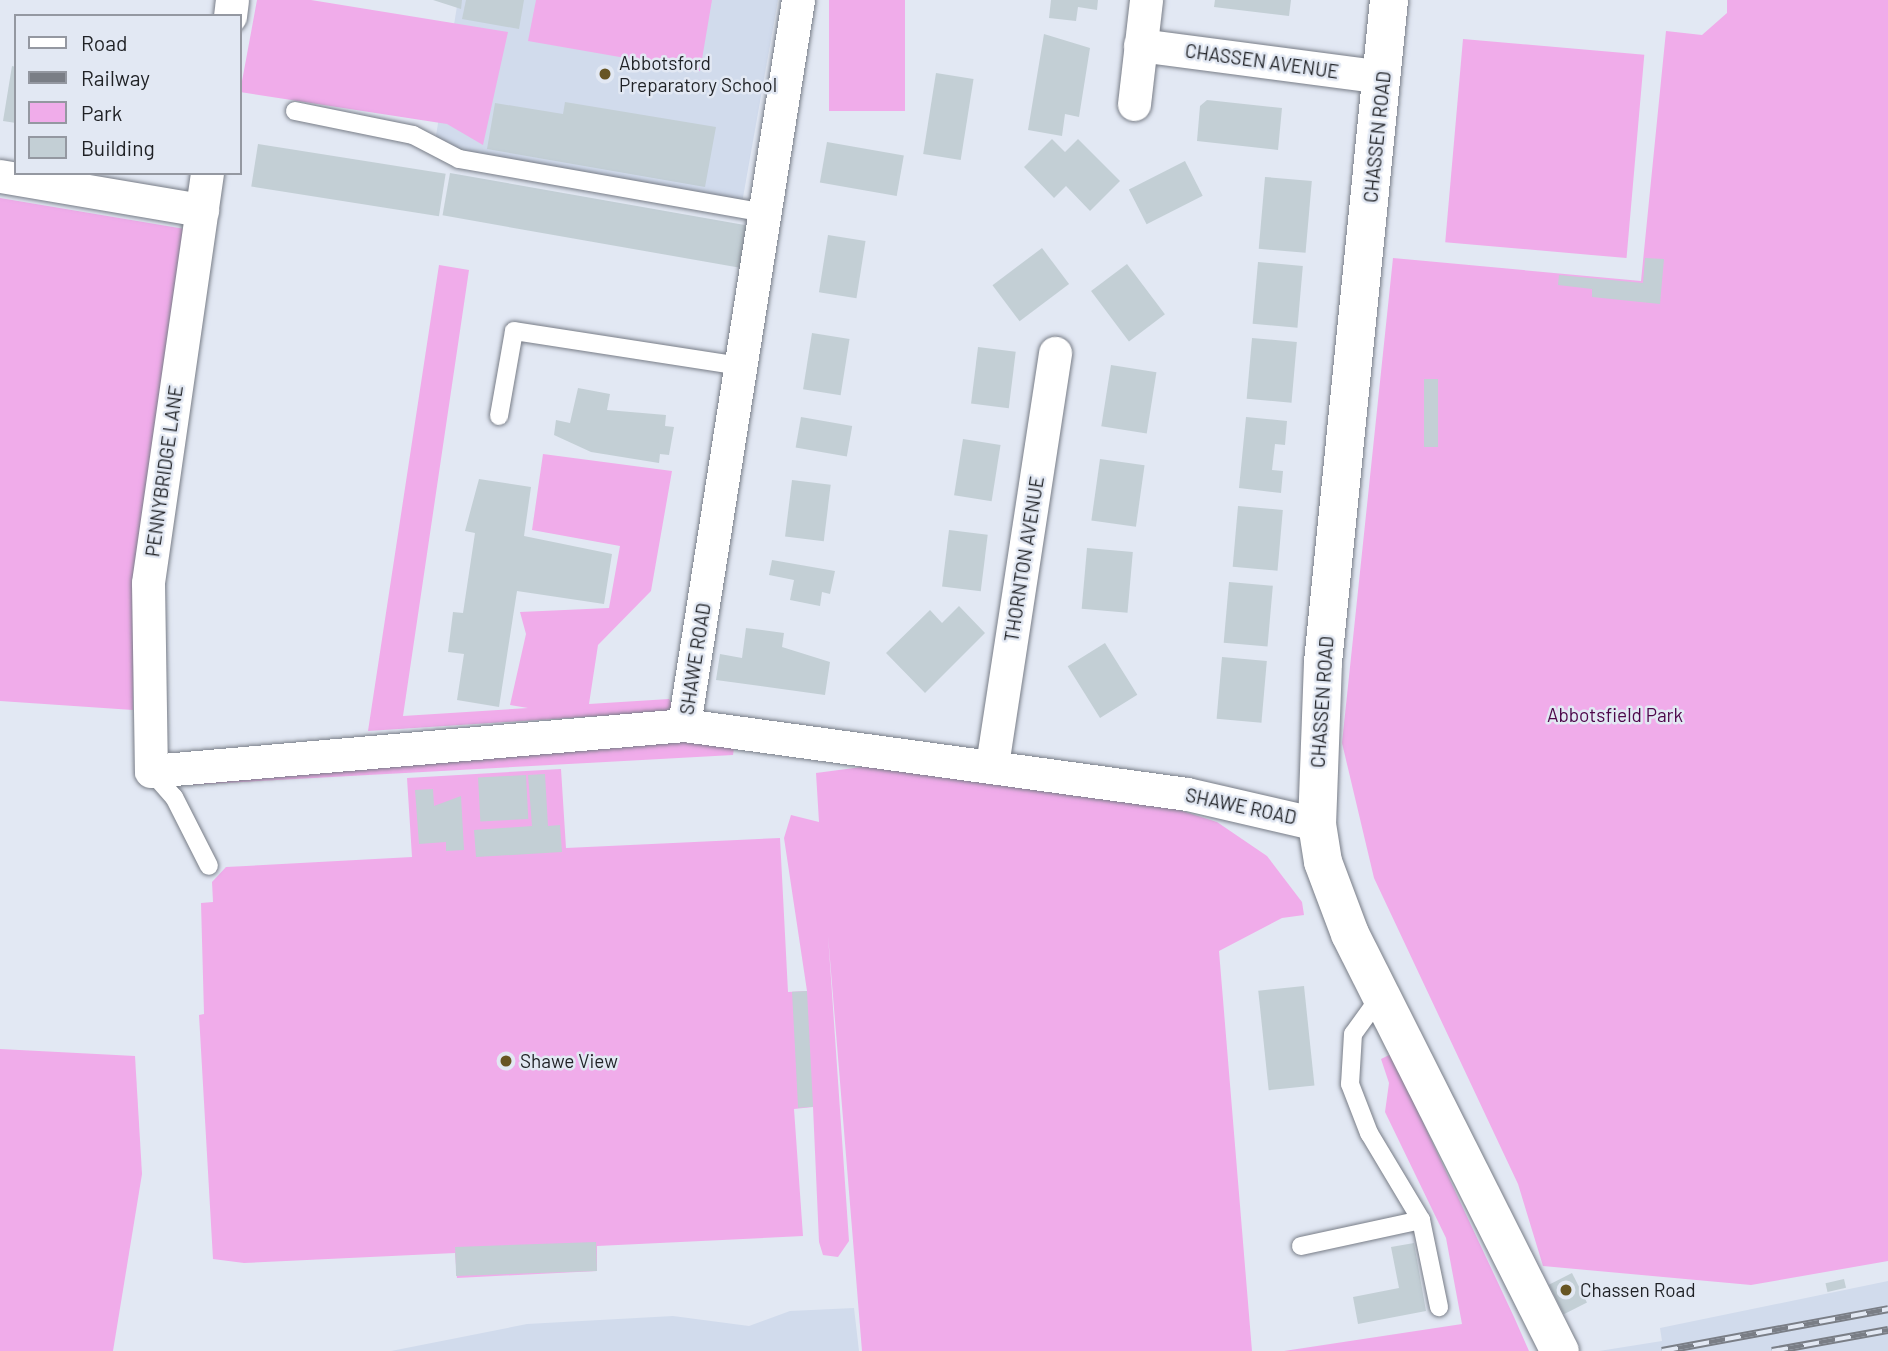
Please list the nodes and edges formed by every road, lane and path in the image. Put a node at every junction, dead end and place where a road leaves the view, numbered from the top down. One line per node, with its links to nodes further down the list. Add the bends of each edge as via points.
1 (798, 0): 11 (street, SHAWE ROAD)
2 (1146, 0): 4 (street)
3 (1389, 0): 5 (street, CHASSEN ROAD)
4 (1140, 45): 5 (street, CHASSEN AVENUE); 6 (street)
5 (1383, 77): 18 (street, CHASSEN ROAD, via 1323,662)
6 (1134, 104)
7 (295, 111): 11 (lane, via 413,135 459,159)
8 (208, 175): 10 (street, PENNYBRIDGE LANE)
9 (0, 176): 10 (street)
10 (202, 210): 17 (street, PENNYBRIDGE LANE, via 148,583)
11 (764, 214): 13 (street, SHAWE ROAD)
12 (1055, 353): 16 (street, THORNTON AVENUE)
13 (740, 366): 14 (lane, via 514,331); 15 (street, SHAWE ROAD)
14 (499, 416)
15 (684, 725): 16 (street, SHAWE ROAD); 17 (street)
16 (992, 765): 18 (street, SHAWE ROAD, via 1187,794)
17 (150, 771): 19 (lane, via 174,797)
18 (1317, 824): 20 (street, CHASSEN ROAD, via 1335,899)
19 (209, 866)
20 (1382, 994): 21 (lane, via 1353,1034 1350,1084 1369,1133); 24 (street, CHASSEN ROAD)
21 (1421, 1220): 22 (lane); 23 (lane)
22 (1301, 1246)
23 (1439, 1307)
24 (1554, 1340)

